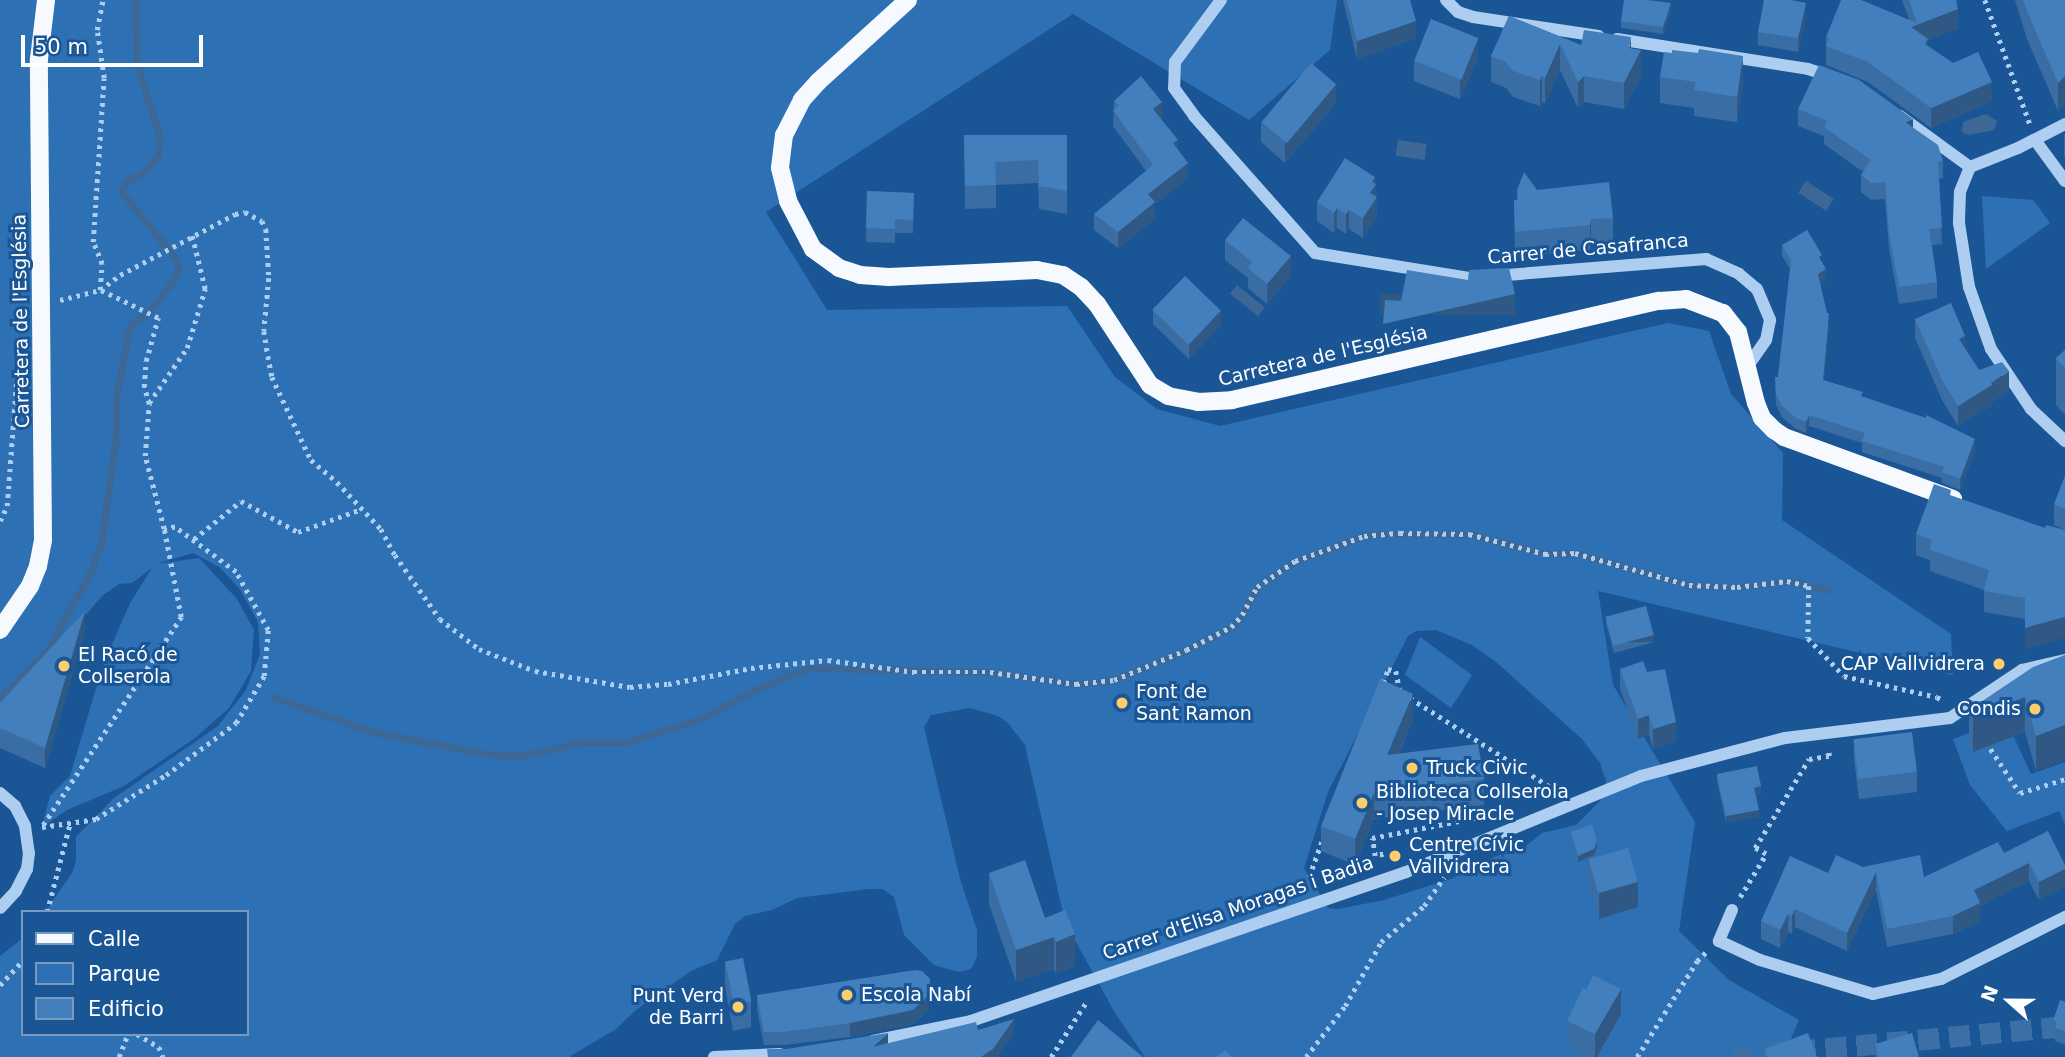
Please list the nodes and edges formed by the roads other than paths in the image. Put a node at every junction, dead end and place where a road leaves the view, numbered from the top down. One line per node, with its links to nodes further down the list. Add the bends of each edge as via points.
1 (46, 0): 14 (main road, Carretera de l'Església, via 39,59 43,540 30,586)
2 (908, 0): 11 (main road, Carretera de l'Església, via 818,82 802,100 784,135 780,168 788,201 813,248 839,268 889,277 1037,270 1063,275 1097,304 1150,385 1190,402 1231,400 1670,300 1698,302 1723,313 1738,332)
3 (1221, 0): 11 (street, Carrer de Casafranca, via 1175,62 1174,88 1315,254 1469,278 1706,260 1739,274 1757,289 1770,320 1766,340)
4 (1446, 0): 5 (street, via 1458,12 1474,17 1808,69)
5 (1842, 80)
6 (1889, 108): 9 (street)
7 (2065, 124): 8 (street)
8 (2035, 140): 9 (street); 10 (street)
9 (1970, 167): 12 (street, via 1960,192 1959,223 1978,320 2014,386)
10 (2065, 181)
11 (1748, 366): 13 (main road, Carretera de l'Església, via 1762,418 1784,437)
12 (2065, 441)
13 (1965, 504)
14 (0, 630)
15 (2065, 660): 20 (street, Carrer d'Elisa Moragas i Badia, via 2022,670 1950,718 1820,733 1714,755 1615,786 1445,857 971,1021)
16 (0, 793): 17 (street, via 15,806 29,845 27,869)
17 (0, 908)
18 (1732, 911): 19 (street, via 1718,942 1760,961 1873,994 1941,979)
19 (2065, 917)
20 (855, 1044)
21 (797, 1052): 22 (street)
22 (723, 1056)

